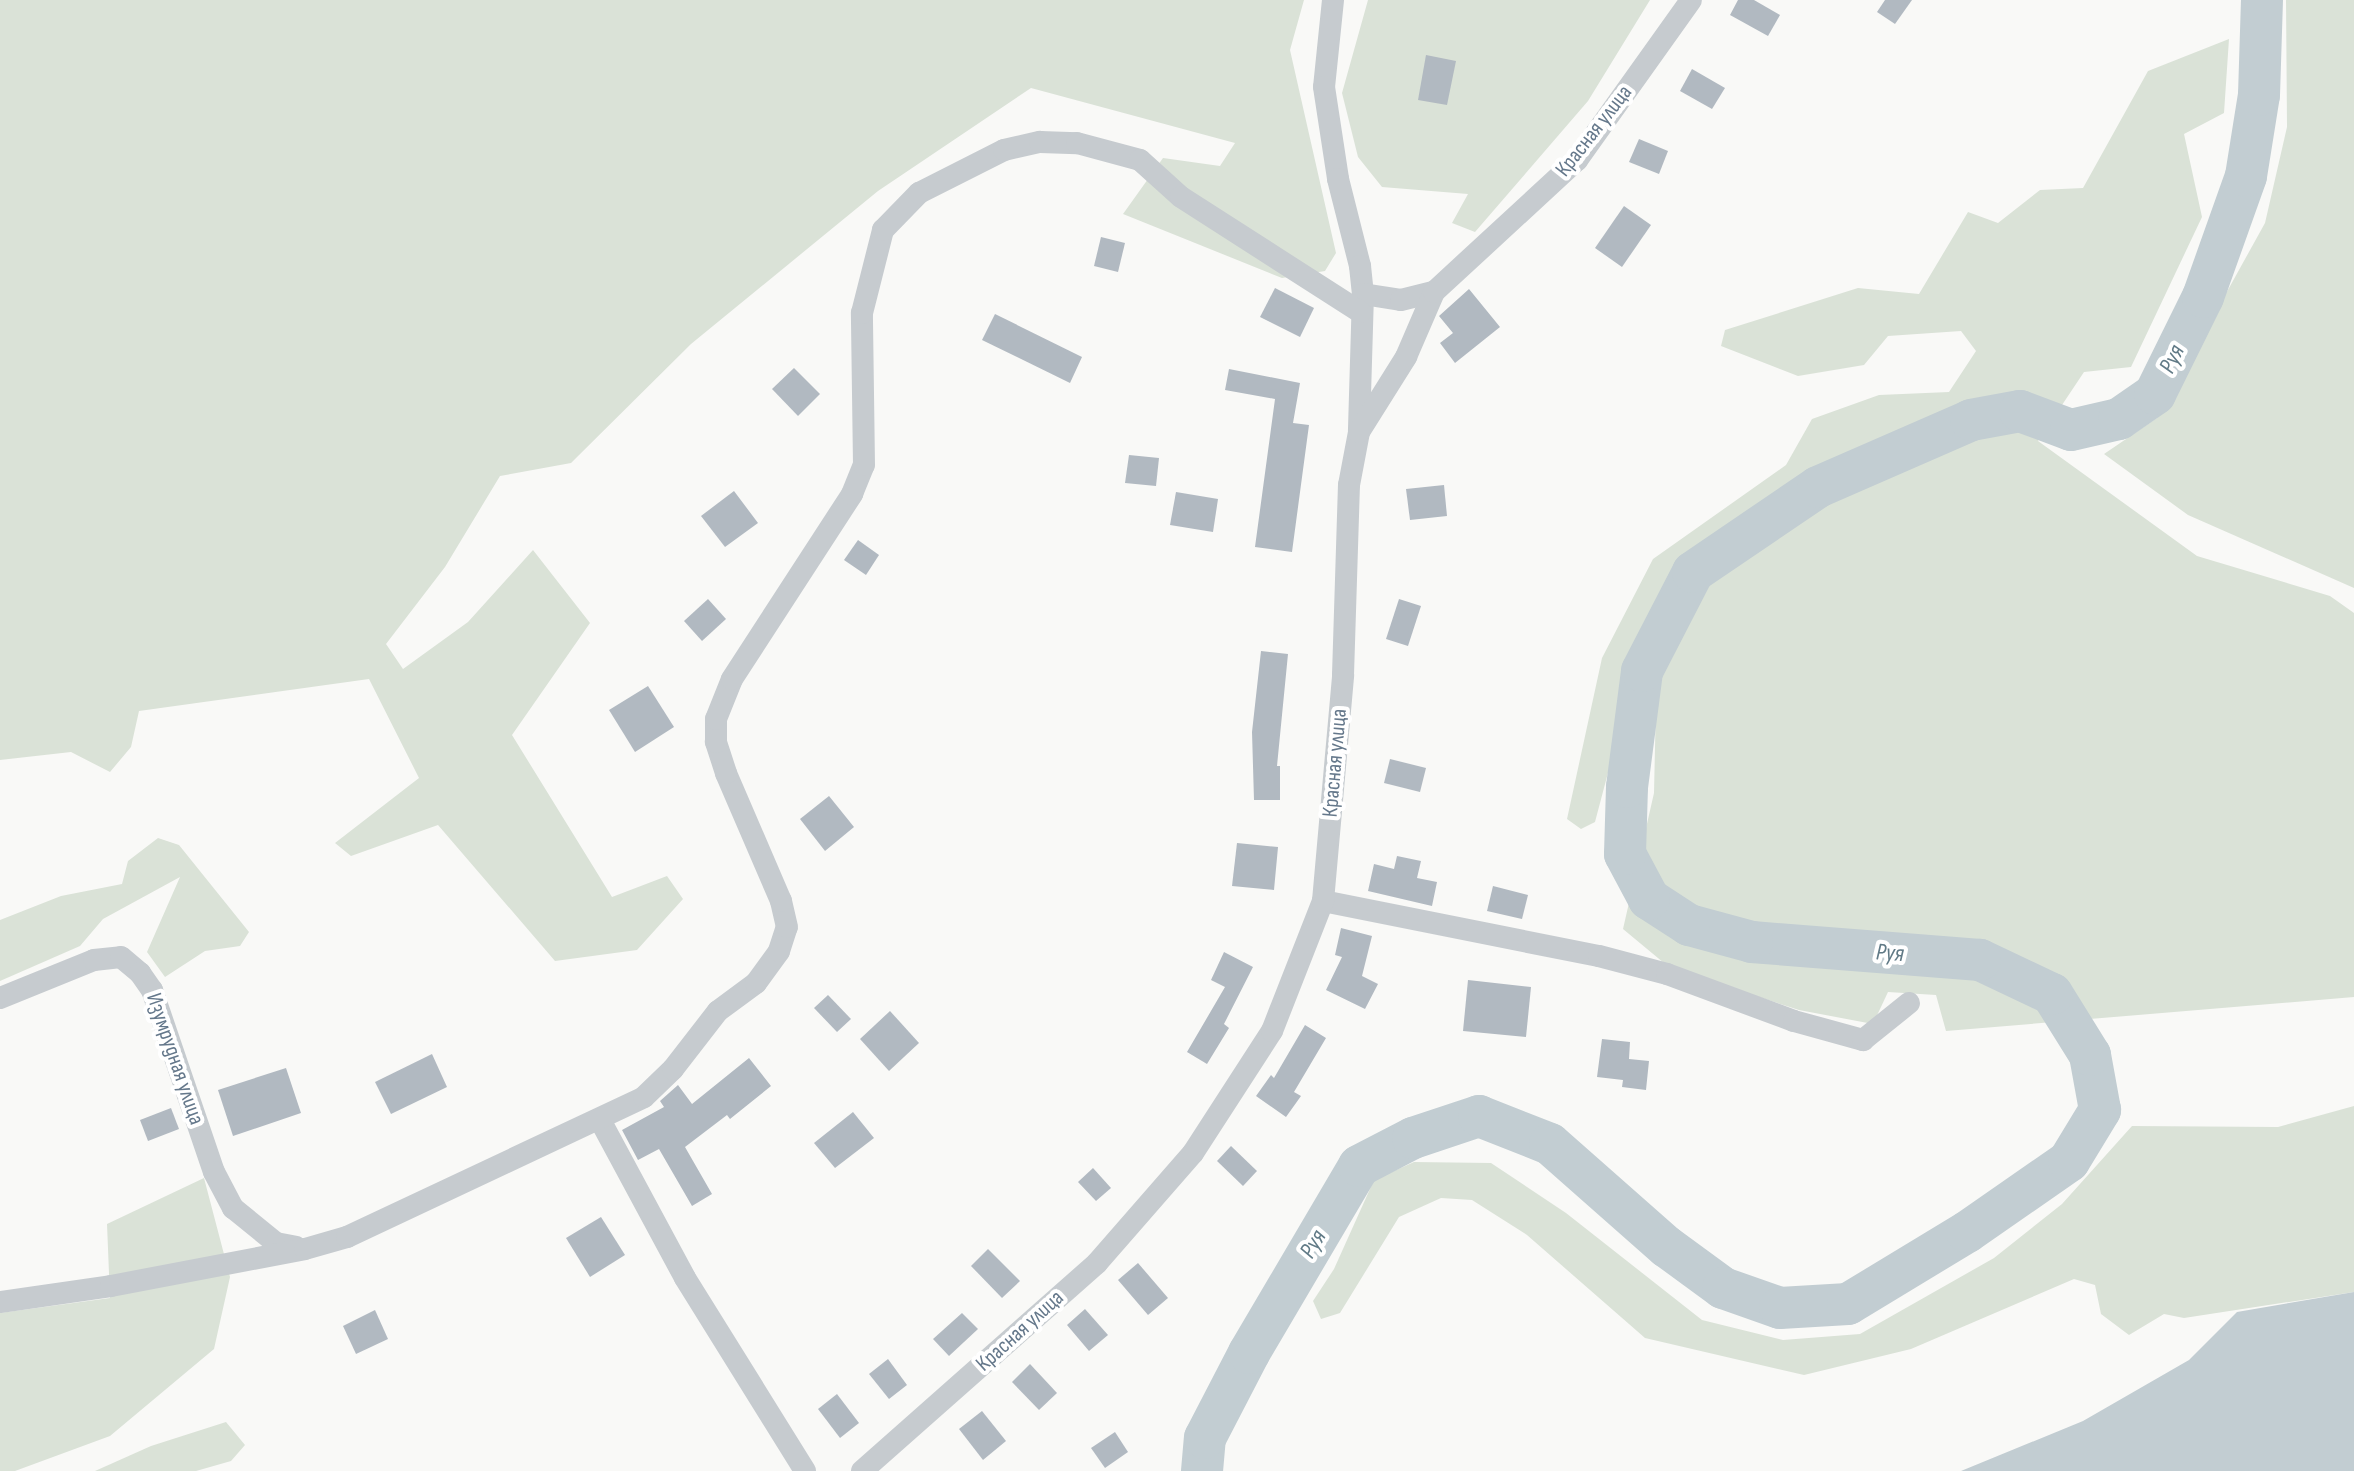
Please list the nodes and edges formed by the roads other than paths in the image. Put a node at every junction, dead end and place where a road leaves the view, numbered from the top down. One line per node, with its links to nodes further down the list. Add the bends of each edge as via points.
1 (1333, 0): 4 (street, via 1324,87 1338,179 1360,266)
2 (1691, 0): 3 (street, Красная улица, via 1577,160)
3 (1434, 292): 4 (street); 5 (street, Красная улица, via 1406,357)
4 (1362, 303): 5 (street); 9 (street, via 1181,197 1140,160 1077,143 1040,142 1004,150 919,193 883,230 862,313 864,465 852,494 732,679 716,719 716,742 726,773 787,927 779,951 756,983 718,1011 673,1069 644,1097)
5 (1359, 432): 6 (street, Красная улица, via 1349,485 1343,675)
6 (1323, 901): 8 (street, via 1599,956 1863,1040); 13 (street, Красная улица, via 1272,1031 1193,1153 1097,1263)
7 (0, 998): 10 (street, Изумрудная улица, via 94,960 121,957 152,990 214,1172 233,1208 276,1243)
8 (1909, 1003)
9 (600, 1120): 10 (street, via 562,1132 347,1237); 12 (street, via 685,1278)
10 (305, 1249): 11 (street)
11 (0, 1302)
12 (805, 1471)
13 (862, 1471)

